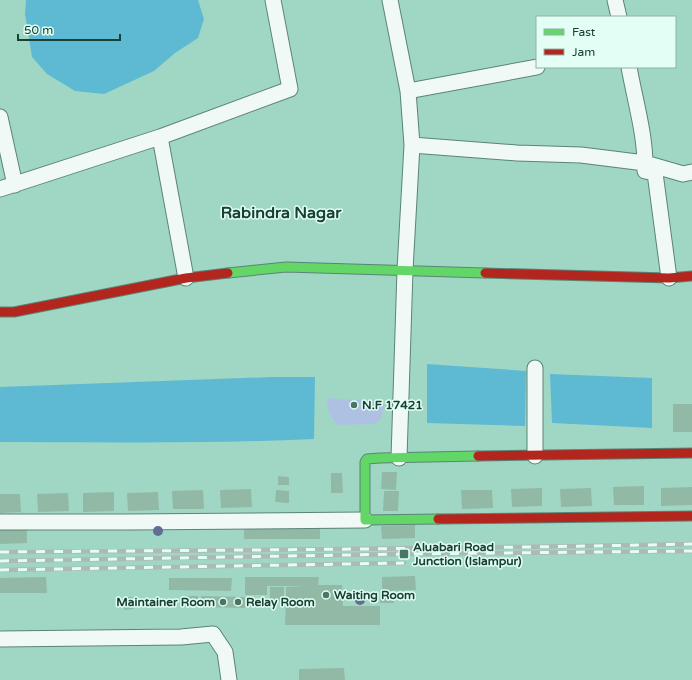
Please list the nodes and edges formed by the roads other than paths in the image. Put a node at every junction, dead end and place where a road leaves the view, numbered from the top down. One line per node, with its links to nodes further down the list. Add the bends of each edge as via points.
1 (273, 0): 9 (street, via 290,89)
2 (390, 0): 7 (street)
3 (615, 0): 4 (street)
4 (619, 16)
5 (536, 67): 7 (street)
6 (629, 68): 11 (street, via 642,127)
7 (408, 91): 10 (street)
8 (0, 117): 13 (street)
9 (160, 137): 13 (street); 17 (street)
10 (412, 145): 11 (street, via 580,155); 15 (street)
11 (645, 163): 12 (street, via 684,174); 18 (street, via 645,171 655,173)
12 (692, 172)
13 (15, 185): 14 (street)
14 (0, 189)
15 (405, 270): 17 (street, via 286,267); 18 (street); 23 (street)
16 (692, 276): 18 (street)
17 (186, 278): 19 (street, via 14,312)
18 (669, 278)
19 (0, 312)
20 (535, 368): 22 (street)
21 (692, 453): 22 (street)
22 (535, 456): 23 (street)
23 (399, 458): 25 (street, via 369,459 365,462)
24 (692, 516): 25 (street)
25 (365, 520): 26 (street)
26 (0, 522)
27 (0, 639): 28 (street, via 181,637 213,634 225,652)
28 (229, 680)

